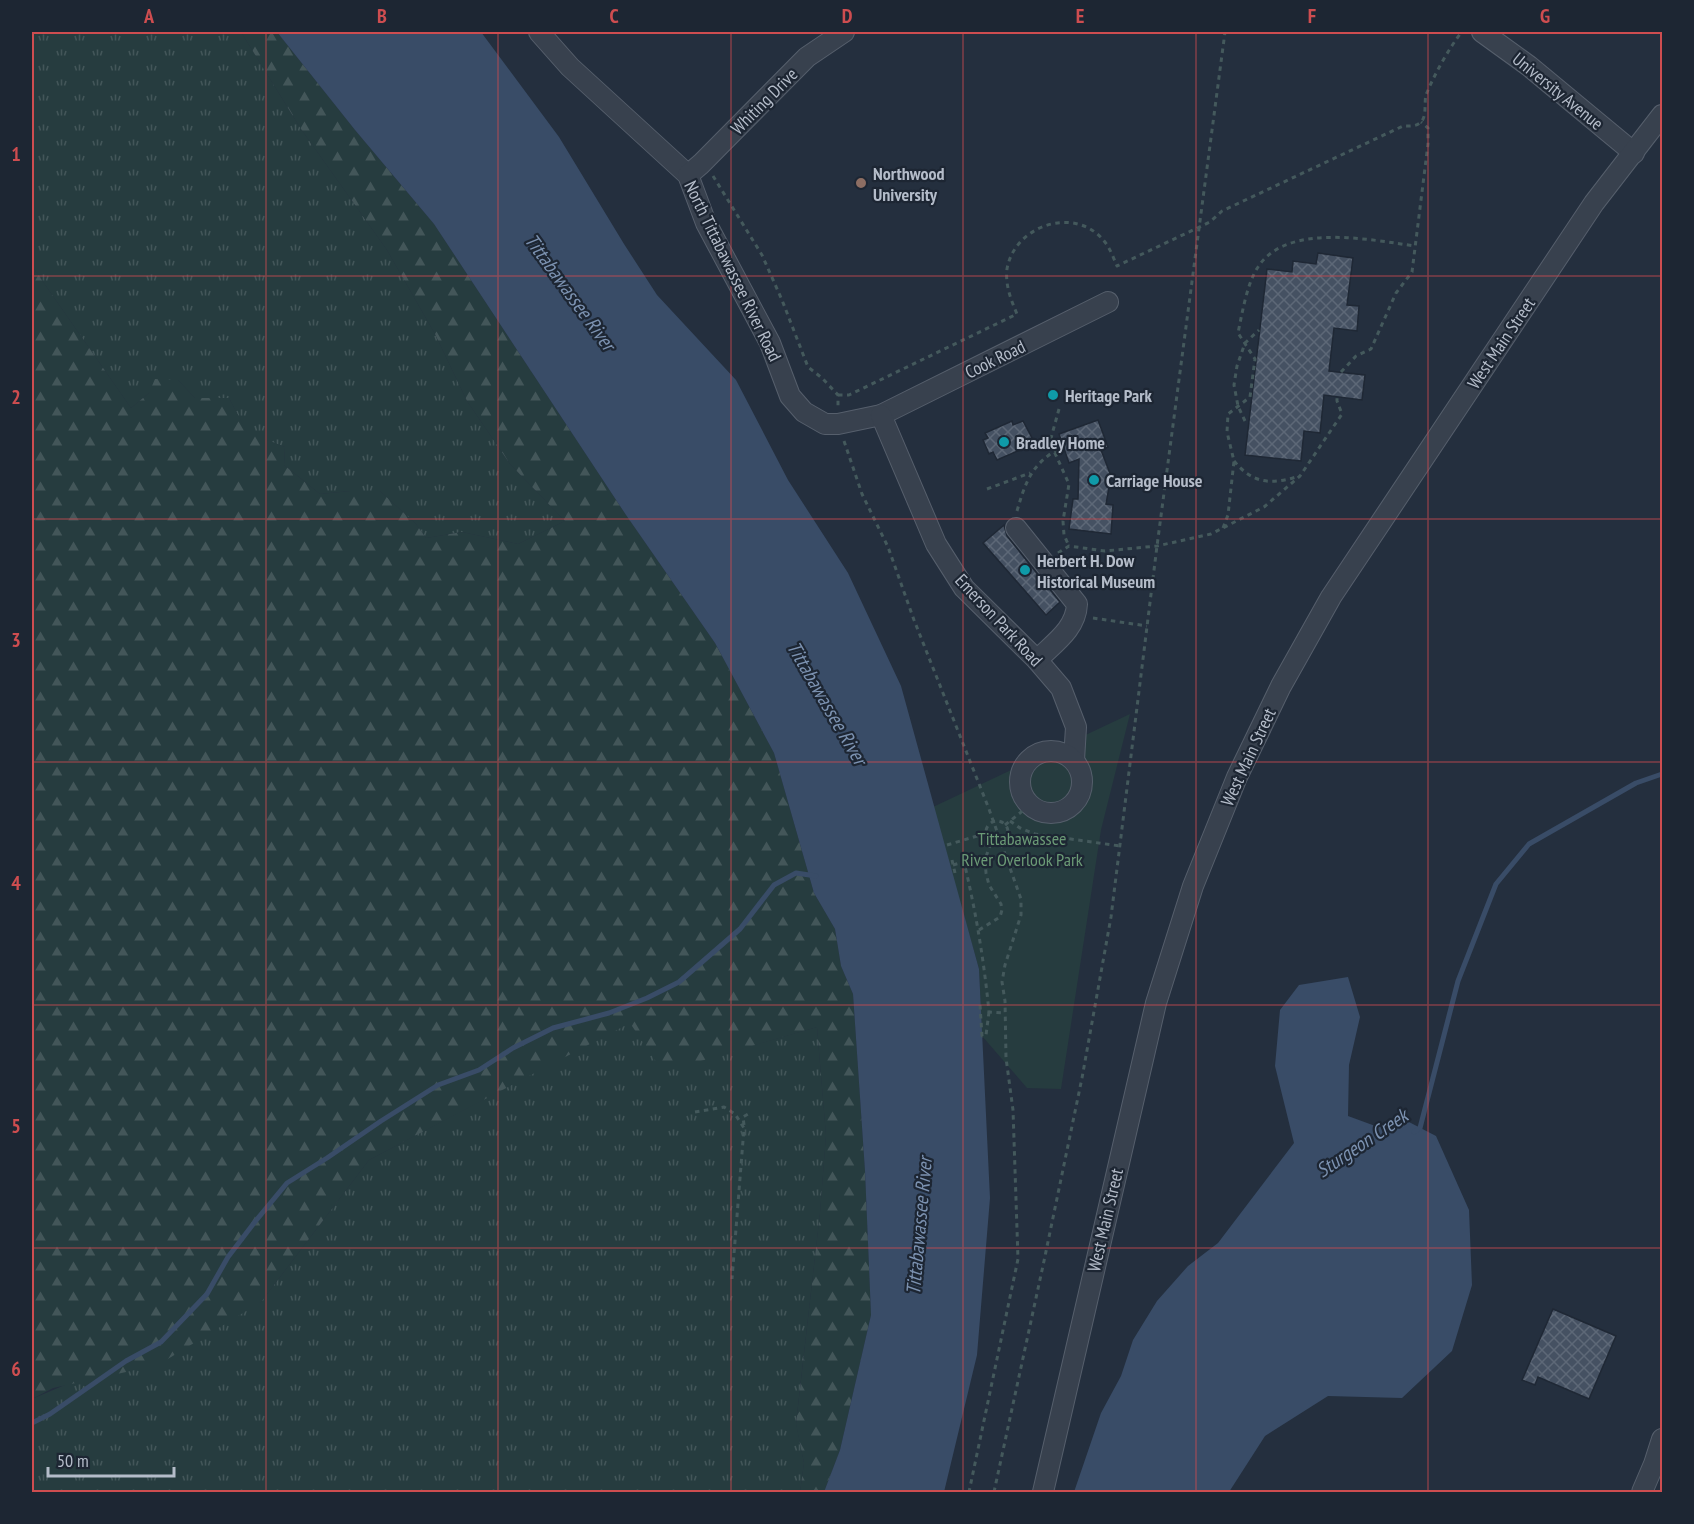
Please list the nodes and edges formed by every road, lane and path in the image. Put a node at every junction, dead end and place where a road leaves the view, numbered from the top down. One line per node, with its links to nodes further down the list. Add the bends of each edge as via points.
1 (539, 32): 9 (street, North Tittabawassee River Road, via 570,67)
2 (844, 32): 9 (street, Whiting Drive, via 807,57)
3 (1225, 32): 10 (path)
4 (1482, 32): 8 (street, University Avenue)
5 (1461, 33): 7 (path, via 1427,94)
6 (1662, 115): 8 (street, West Main Street)
7 (1421, 122): 10 (path, via 1403,126 1222,211); 11 (path, via 1428,128 1428,144)
8 (1634, 153): 61 (street, West Main Street, via 1594,203 1331,597 1237,777 1193,886 1156,1003)
9 (694, 169): 16 (path, via 716,180 762,255 808,367); 22 (street, North Tittabawassee River Road, via 706,223 770,343 790,396 804,412 825,424)
10 (1200, 227): 16 (path, via 1117,266 1106,244 1080,225 1063,222 1033,230 1016,247 1007,271 1017,314 849,395); 32 (path)
11 (1415, 246): 14 (path, via 1316,237 1291,242 1274,251 1258,266 1246,296 1238,333); 15 (path, via 1412,272 1395,293 1371,349 1356,356)
12 (1108, 302): 20 (street, Cook Road)
13 (1258, 330): 14 (path)
14 (1245, 344): 18 (path, via 1234,385); 18 (path, via 1255,359 1250,397)
15 (1341, 372)
16 (838, 395): 22 (path)
17 (1337, 397): 27 (path, via 1342,414)
18 (1238, 406): 21 (path); 25 (path, via 1228,414 1227,432)
19 (1059, 408): 24 (path, via 1051,438)
20 (881, 415): 22 (street, North Tittabawassee River Road); 36 (street, Emerson Park Road, via 936,544 964,588)
21 (1245, 421)
22 (838, 424): 40 (path, via 862,494 888,547)
23 (1061, 447): 24 (path)
24 (1054, 452): 26 (path); 31 (path, via 1069,484 1063,520)
25 (1234, 461): 27 (path, via 1243,472 1260,481 1279,482); 30 (path)
26 (1032, 472): 28 (path); 29 (path, via 1024,486)
27 (1300, 476): 30 (path, via 1264,507)
28 (987, 489)
29 (1016, 528): 33 (street)
30 (1223, 528): 32 (path)
31 (1069, 546): 32 (path, via 1105,551); 33 (path)
32 (1157, 546): 35 (path)
33 (1043, 561): 34 (street, via 1077,604)
34 (1077, 615): 35 (path); 36 (street)
35 (1147, 626): 46 (path)
36 (1037, 660): 37 (street, Emerson Park Road, via 1061,688 1076,727)
37 (1074, 760): 38 (street, Emerson Park Road, via 1082,776 1076,800 1054,813); 38 (street, via 1066,754 1046,751 1028,760 1020,778 1024,798)
38 (1030, 805): 39 (path)
39 (1010, 821): 41 (path); 46 (path, via 1035,834)
40 (993, 822): 41 (path); 42 (path); 44 (path)
41 (1005, 825): 44 (path, via 1007,835)
42 (987, 833): 43 (path); 45 (path)
43 (992, 841): 44 (path); 50 (path, via 985,859 986,873 1002,910 1000,917)
44 (999, 842): 53 (path, via 1021,899 1021,915 1002,982)
45 (947, 845)
46 (1120, 846): 60 (path, via 1082,1078)
47 (952, 860): 48 (path)
48 (953, 865): 49 (path); 50 (path, via 964,862)
49 (955, 873)
50 (979, 931): 52 (path)
51 (980, 1005): 52 (path, via 982,1036 986,1035)
52 (989, 1012): 53 (path)
53 (1005, 1014): 59 (path, via 1018,1259)
54 (695, 1112): 56 (path, via 724,1107 735,1114)
55 (750, 1113): 56 (path, via 742,1117)
56 (744, 1128): 57 (path)
57 (732, 1279)
58 (1662, 1439): 62 (street)
59 (969, 1492)
60 (994, 1492)
61 (1043, 1492)
62 (1642, 1492)

